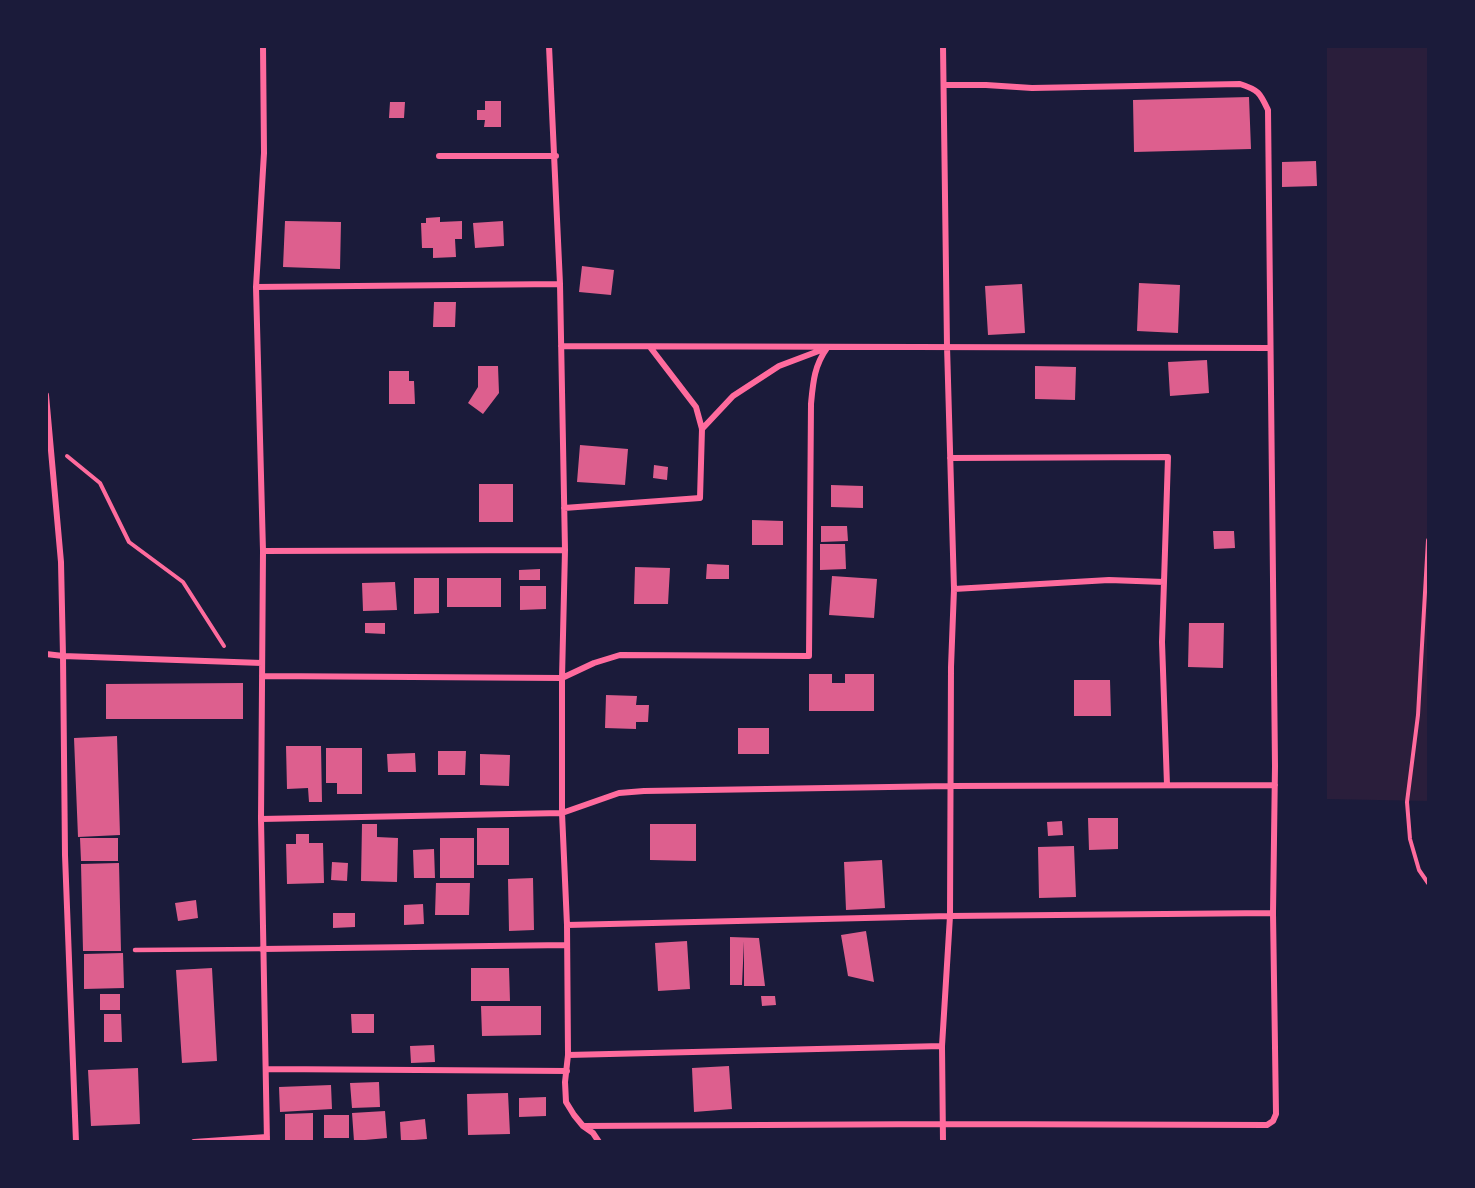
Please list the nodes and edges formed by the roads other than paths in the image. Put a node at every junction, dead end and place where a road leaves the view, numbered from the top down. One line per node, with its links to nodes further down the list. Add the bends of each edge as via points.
1 (263, 46): 8 (street, via 264,153)
2 (549, 46): 6 (street)
3 (943, 46): 4 (street)
4 (945, 85): 10 (street); 13 (street, via 1032,88 1240,84 1255,88 1268,110)
5 (439, 156): 6 (street)
6 (556, 156): 7 (street)
7 (560, 284): 8 (street); 9 (street)
8 (256, 287): 19 (street)
9 (561, 346): 11 (street); 17 (street)
10 (947, 346): 12 (street); 13 (street); 16 (street)
11 (650, 347): 12 (street); 15 (street, via 696,407)
12 (827, 348): 15 (street, via 779,366 733,396); 26 (street, via 814,377 812,404 809,656 620,655)
13 (1270, 348): 28 (street)
14 (46, 395): 23 (street, via 61,562)
15 (702, 429): 17 (street, via 700,498)
16 (950, 458): 20 (street, via 1168,457); 21 (street)
17 (564, 508): 18 (street)
18 (565, 550): 19 (street); 26 (street)
19 (263, 551): 24 (street)
20 (1164, 582): 21 (street, via 1109,580); 27 (street)
21 (954, 590): 29 (street)
22 (46, 654): 23 (street)
23 (63, 656): 24 (street); 45 (street, via 65,855)
24 (262, 663): 25 (street)
25 (262, 676): 26 (street); 31 (street)
26 (562, 678): 30 (street)
27 (1167, 785): 28 (street); 29 (street)
28 (1275, 785): 32 (street)
29 (950, 786): 30 (street, via 629,792); 33 (street)
30 (562, 813): 31 (street); 34 (street)
31 (261, 819): 36 (street)
32 (1273, 913): 33 (street); 42 (street, via 1274,1121 1267,1125)
33 (950, 916): 34 (street); 38 (street)
34 (567, 925): 35 (street)
35 (567, 945): 36 (street); 39 (street)
36 (262, 949): 37 (lane); 40 (street)
37 (135, 950)
38 (942, 1046): 39 (street); 42 (street)
39 (568, 1055): 41 (street)
40 (267, 1069): 41 (street); 44 (street)
41 (567, 1071): 43 (street, via 566,1102)
42 (944, 1124): 43 (street); 48 (street)
43 (583, 1126): 47 (street)
44 (267, 1139): 46 (street)
45 (76, 1142)
46 (194, 1142)
47 (599, 1142)
48 (943, 1142)

